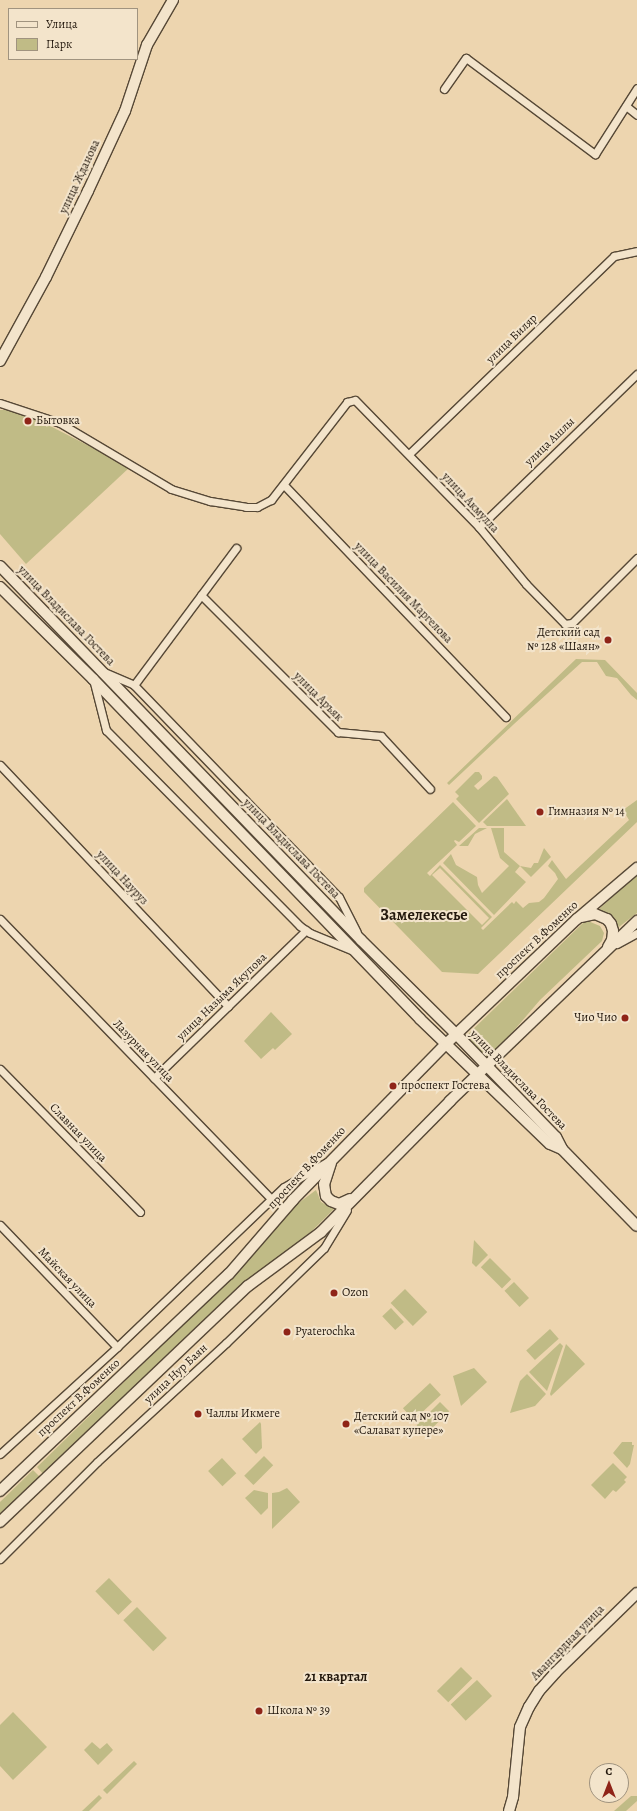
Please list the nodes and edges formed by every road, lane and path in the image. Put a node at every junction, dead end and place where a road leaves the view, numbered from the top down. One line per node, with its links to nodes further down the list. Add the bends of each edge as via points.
1 (174, 0): 7 (main road, улица Жданова, via 147,44 125,111 88,191 46,277)
2 (637, 88): 4 (street)
3 (444, 89): 4 (street, via 466,58 595,154)
4 (626, 106): 5 (street)
5 (637, 115)
6 (637, 251): 10 (street, улица Биляр, via 614,256)
7 (0, 361)
8 (637, 374): 12 (street, улица Ашлы)
9 (0, 403): 11 (street, via 60,423 171,489 210,501 257,507 270,500)
10 (409, 454): 11 (street, улица Акмулла, via 355,400 346,402); 12 (street, улица Акмулла)
11 (284, 485): 21 (street, улица Василия Маргелова)
12 (479, 527): 14 (street, улица Акмулла, via 526,584 565,624 572,623)
13 (236, 548): 17 (street)
14 (637, 558)
15 (0, 566): 18 (main road, улица Владислава Гостева)
16 (0, 587): 19 (main road, улица Владислава Гостева)
17 (201, 596): 20 (street); 23 (street, улица Аръяк, via 338,732 381,736)
18 (99, 669): 20 (street); 30 (main road, улица Владислава Гостева)
19 (93, 679): 28 (street, via 106,730); 32 (main road, улица Владислава Гостева)
20 (134, 685): 30 (street, via 339,897)
21 (506, 717)
22 (0, 765): 33 (street, улица Науруз)
23 (430, 789)
24 (637, 868): 26 (main road, проспект В.Фоменко)
25 (0, 919): 39 (street, Лазурная улица)
26 (576, 919): 31 (main road, via 595,914 607,919 613,931 612,940); 34 (main road, проспект В.Фоменко)
27 (637, 921): 31 (main road)
28 (306, 930): 32 (street); 33 (street, улица Назыма Якупова)
29 (637, 933): 31 (street)
30 (361, 940): 34 (main road, улица Владислава Гостева)
31 (606, 950): 36 (main road)
32 (355, 952): 35 (main road, улица Владислава Гостева)
33 (228, 1006): 39 (street, улица Назыма Якупова)
34 (457, 1035): 35 (main road, проспект В.Фоменко); 36 (main road, улица Владислава Гостева)
35 (446, 1044): 38 (main road, улица Владислава Гостева); 41 (main road, проспект В.Фоменко)
36 (487, 1066): 38 (main road); 40 (main road, улица Владислава Гостева, via 556,1137)
37 (0, 1069): 44 (street, Славная улица)
38 (478, 1075): 40 (main road, улица Владислава Гостева, via 550,1144); 42 (main road)
39 (154, 1078): 43 (street, Лазурная улица)
40 (562, 1149): 46 (main road, улица Владислава Гостева)
41 (332, 1159): 42 (main road, via 324,1184 326,1196 339,1204); 43 (street, via 284,1187); 49 (main road, проспект В.Фоменко, via 229,1274)
42 (355, 1196): 50 (main road, via 321,1232 248,1286); 51 (street, улица Нур Баян, via 324,1248 97,1462)
43 (270, 1199): 47 (street)
44 (140, 1212)
45 (0, 1225): 47 (street, Майская улица)
46 (637, 1226)
47 (117, 1347): 48 (street)
48 (0, 1454)
49 (0, 1491)
50 (0, 1522)
51 (0, 1559)
52 (637, 1593): 53 (main road, Авангардная улица, via 556,1672 529,1707 522,1720 519,1734 513,1797)
53 (509, 1811)

